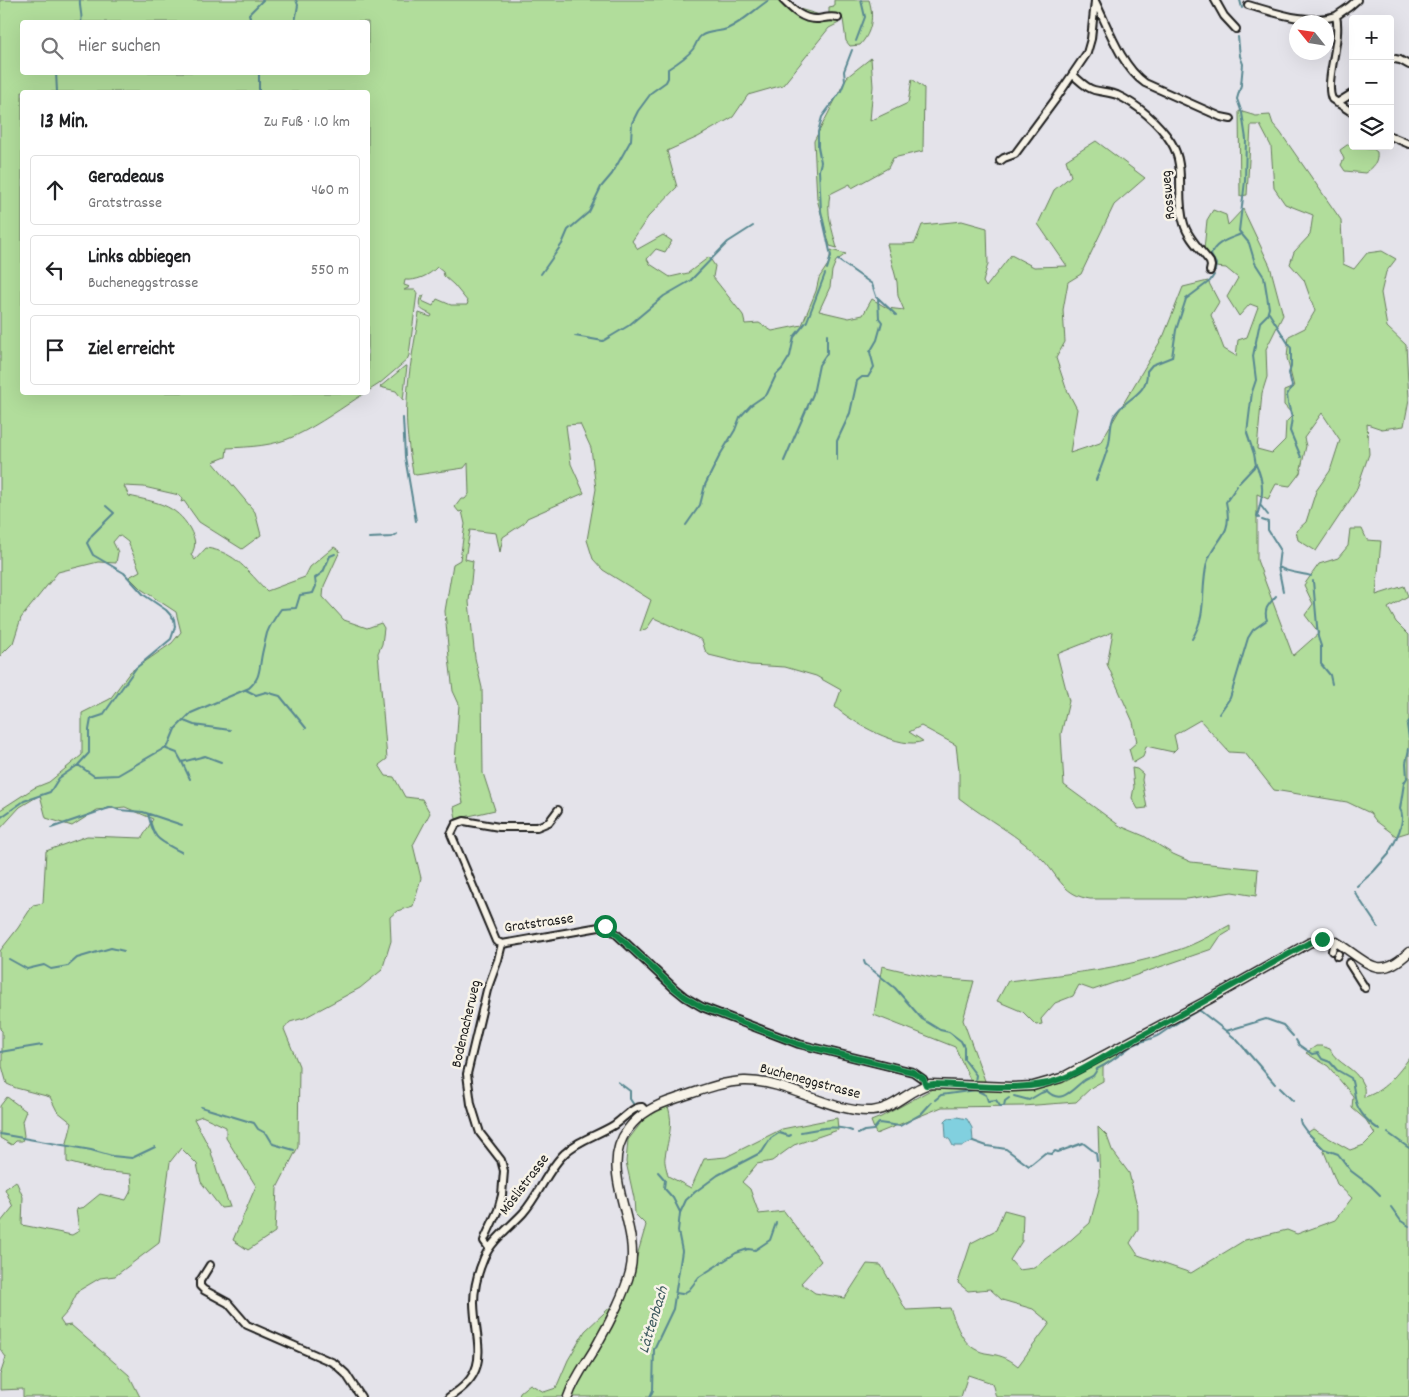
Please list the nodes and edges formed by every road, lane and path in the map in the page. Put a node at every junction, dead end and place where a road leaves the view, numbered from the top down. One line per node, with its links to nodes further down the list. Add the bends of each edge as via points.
1 (783, 0): 7 (street, via 806,18)
2 (1095, 0): 11 (street, via 1090,46); 15 (street, via 1138,79)
3 (1215, 0): 8 (street)
4 (1357, 0): 6 (street)
5 (1248, 5): 6 (street, via 1309,20)
6 (1336, 16): 13 (street, via 1338,32 1330,90)
7 (838, 18)
8 (1236, 29)
9 (1394, 59): 10 (street)
10 (1409, 65)
11 (1073, 75): 18 (street, via 1015,154); 19 (street, Rossweg, via 1088,88 1120,96 1142,110 1171,142 1180,168 1183,223 1186,232 1210,262)
12 (1349, 96): 13 (street)
13 (1337, 104): 14 (street)
14 (1349, 111)
15 (1231, 119)
16 (1394, 138): 17 (street)
17 (1409, 144)
18 (1000, 162)
19 (1210, 271)
20 (558, 810): 22 (street, Gratstrasse, via 549,822 538,827 498,827 464,821 456,824 451,834 494,938)
21 (1334, 941): 23 (street, via 1376,967 1392,966); 24 (street); 27 (street, Bucheneggstrasse, via 1322,939 1309,943 1076,1072 1050,1082 1012,1087)
22 (502, 944): 27 (street, Gratstrasse, via 605,926 693,1002 798,1044 913,1072 923,1078); 29 (street, Bodenacherweg, via 486,990 467,1074 471,1104 480,1133 501,1160 504,1171 498,1210 484,1242)
23 (1409, 952)
24 (1335, 954)
25 (1349, 963): 26 (street)
26 (1365, 988)
27 (926, 1085): 28 (street, Bucheneggstrasse, via 888,1107 864,1111 773,1084 734,1082)
28 (646, 1111): 29 (street, Möslistrasse, via 637,1108 613,1126 565,1153 524,1212); 33 (street, Bucheneggstrasse, via 625,1133 615,1158 632,1242 630,1273 604,1333)
29 (489, 1248): 32 (street, Möslistrasse, via 475,1292 477,1367 468,1383)
30 (210, 1266): 31 (street, via 200,1281 204,1290 228,1303 247,1325 334,1363 346,1374)
31 (361, 1397)
32 (449, 1397)
33 (568, 1397)

